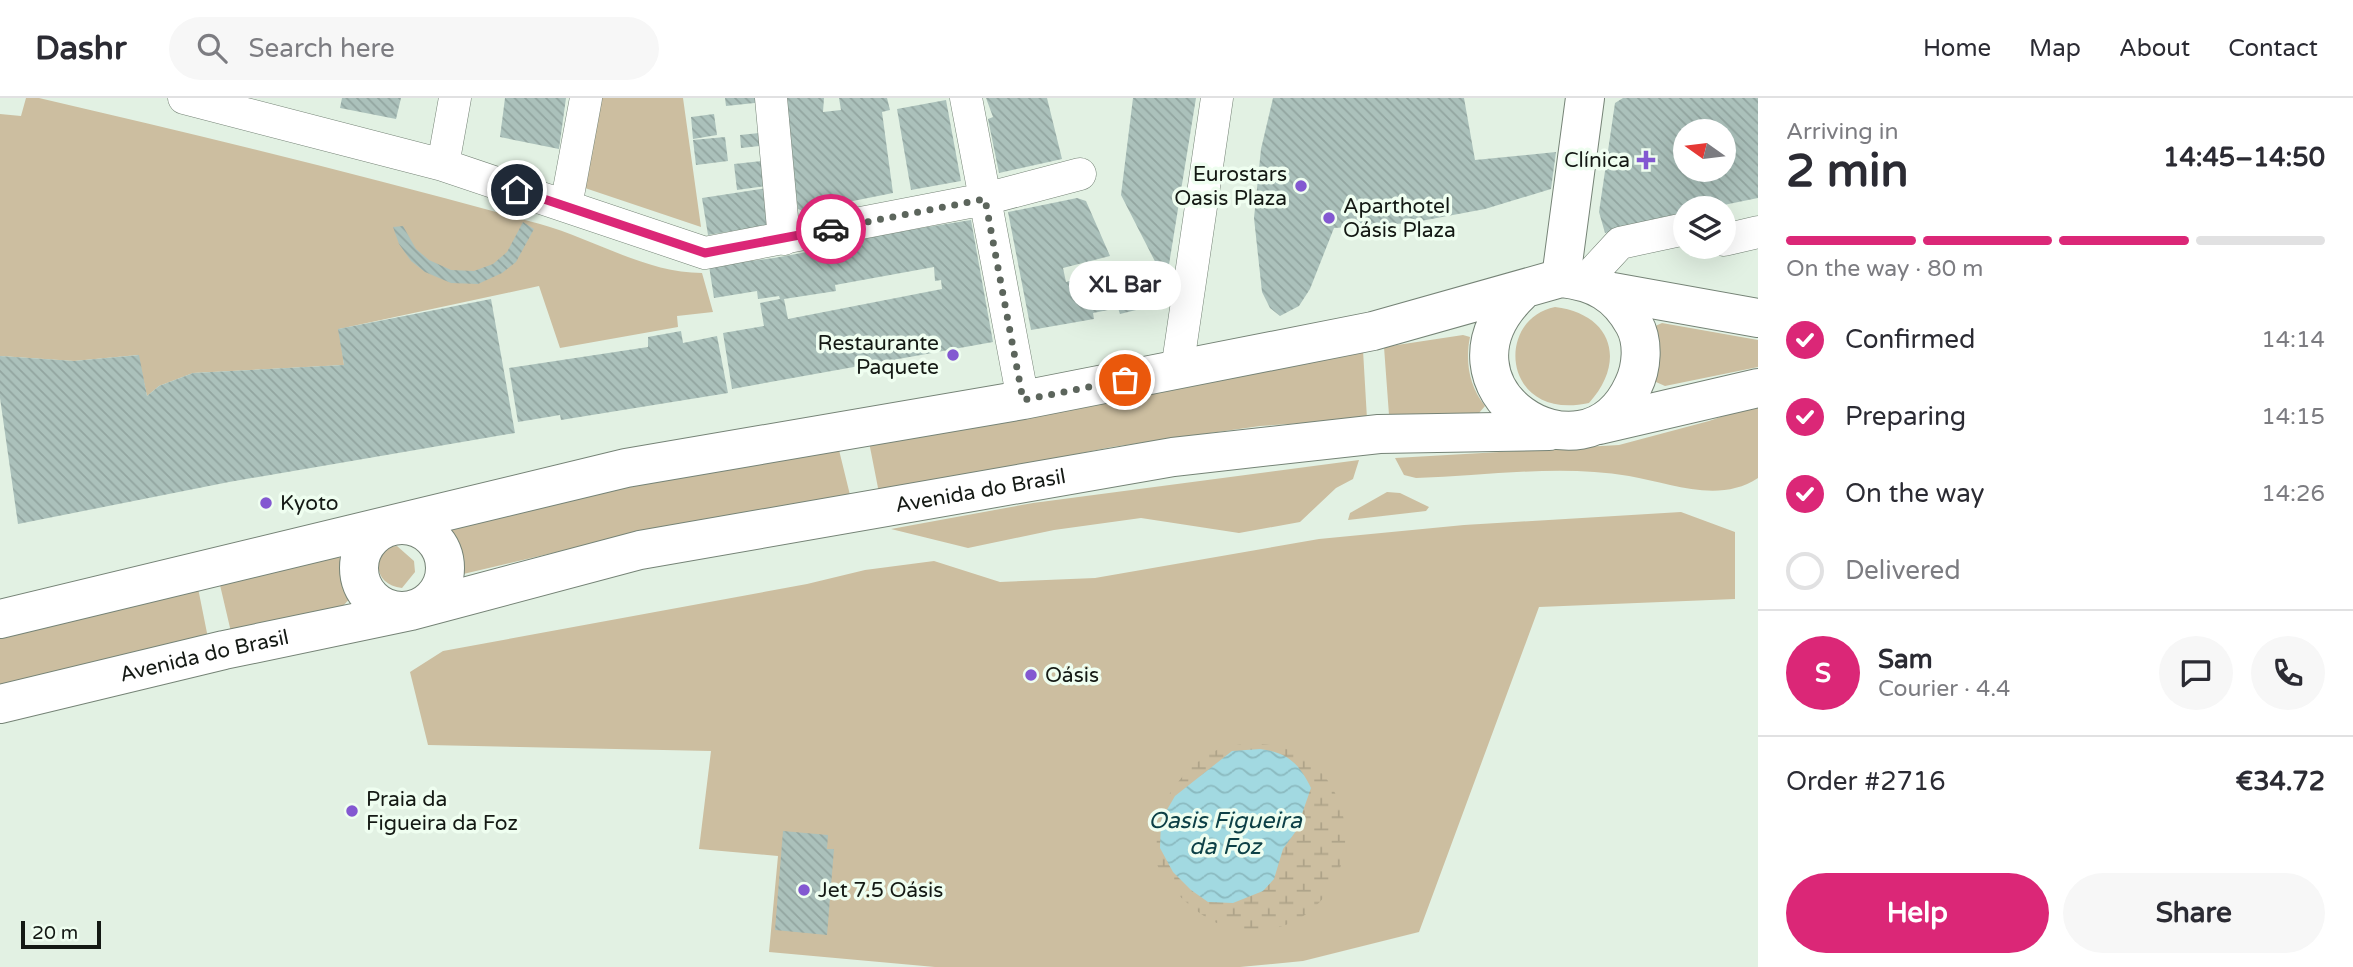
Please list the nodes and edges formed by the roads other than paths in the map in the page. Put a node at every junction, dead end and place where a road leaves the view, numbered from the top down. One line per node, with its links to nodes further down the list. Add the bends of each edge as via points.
1 (184, 98): 8 (street)
2 (455, 98): 8 (street)
3 (586, 98): 11 (street)
4 (771, 98): 17 (street)
5 (966, 98): 10 (street)
6 (1217, 98): 22 (street)
7 (1585, 98): 19 (main road)
8 (443, 164): 11 (street)
9 (1080, 174): 10 (street)
10 (985, 199): 17 (street); 24 (street)
11 (566, 206): 17 (street, via 705,253)
12 (1758, 213): 13 (street)
13 (1736, 218)
14 (1673, 232): 19 (street, via 1620,243)
15 (1758, 232): 16 (street)
16 (1736, 237)
17 (784, 239)
18 (1673, 251): 19 (street, via 1623,262)
19 (1587, 283): 20 (main road, via 1541,282); 21 (main road); 25 (main road, via 1625,307 1637,328 1641,352 1638,376 1628,397 1611,415)
20 (1521, 292): 22 (main road, Avenida do Brasil, via 1373,331); 25 (main road, via 1504,308 1493,328 1491,374 1516,413 1536,425)
21 (1758, 318)
22 (1177, 370): 24 (main road, Avenida do Brasil)
23 (1758, 388): 25 (main road, Avenida do Brasil)
24 (1023, 400): 26 (main road, Avenida do Brasil, via 626,468)
25 (1574, 429): 27 (main road, Avenida do Brasil, via 1379,434 1174,457 640,550)
26 (391, 526): 27 (main road, Avenida do Brasil, via 370,538 362,551 360,580 377,603); 27 (main road, Avenida do Brasil, via 415,527 442,552 444,577 439,589); 28 (main road, Avenida do Brasil)
27 (411, 611): 29 (main road, Avenida do Brasil)
28 (0, 619)
29 (0, 704)

